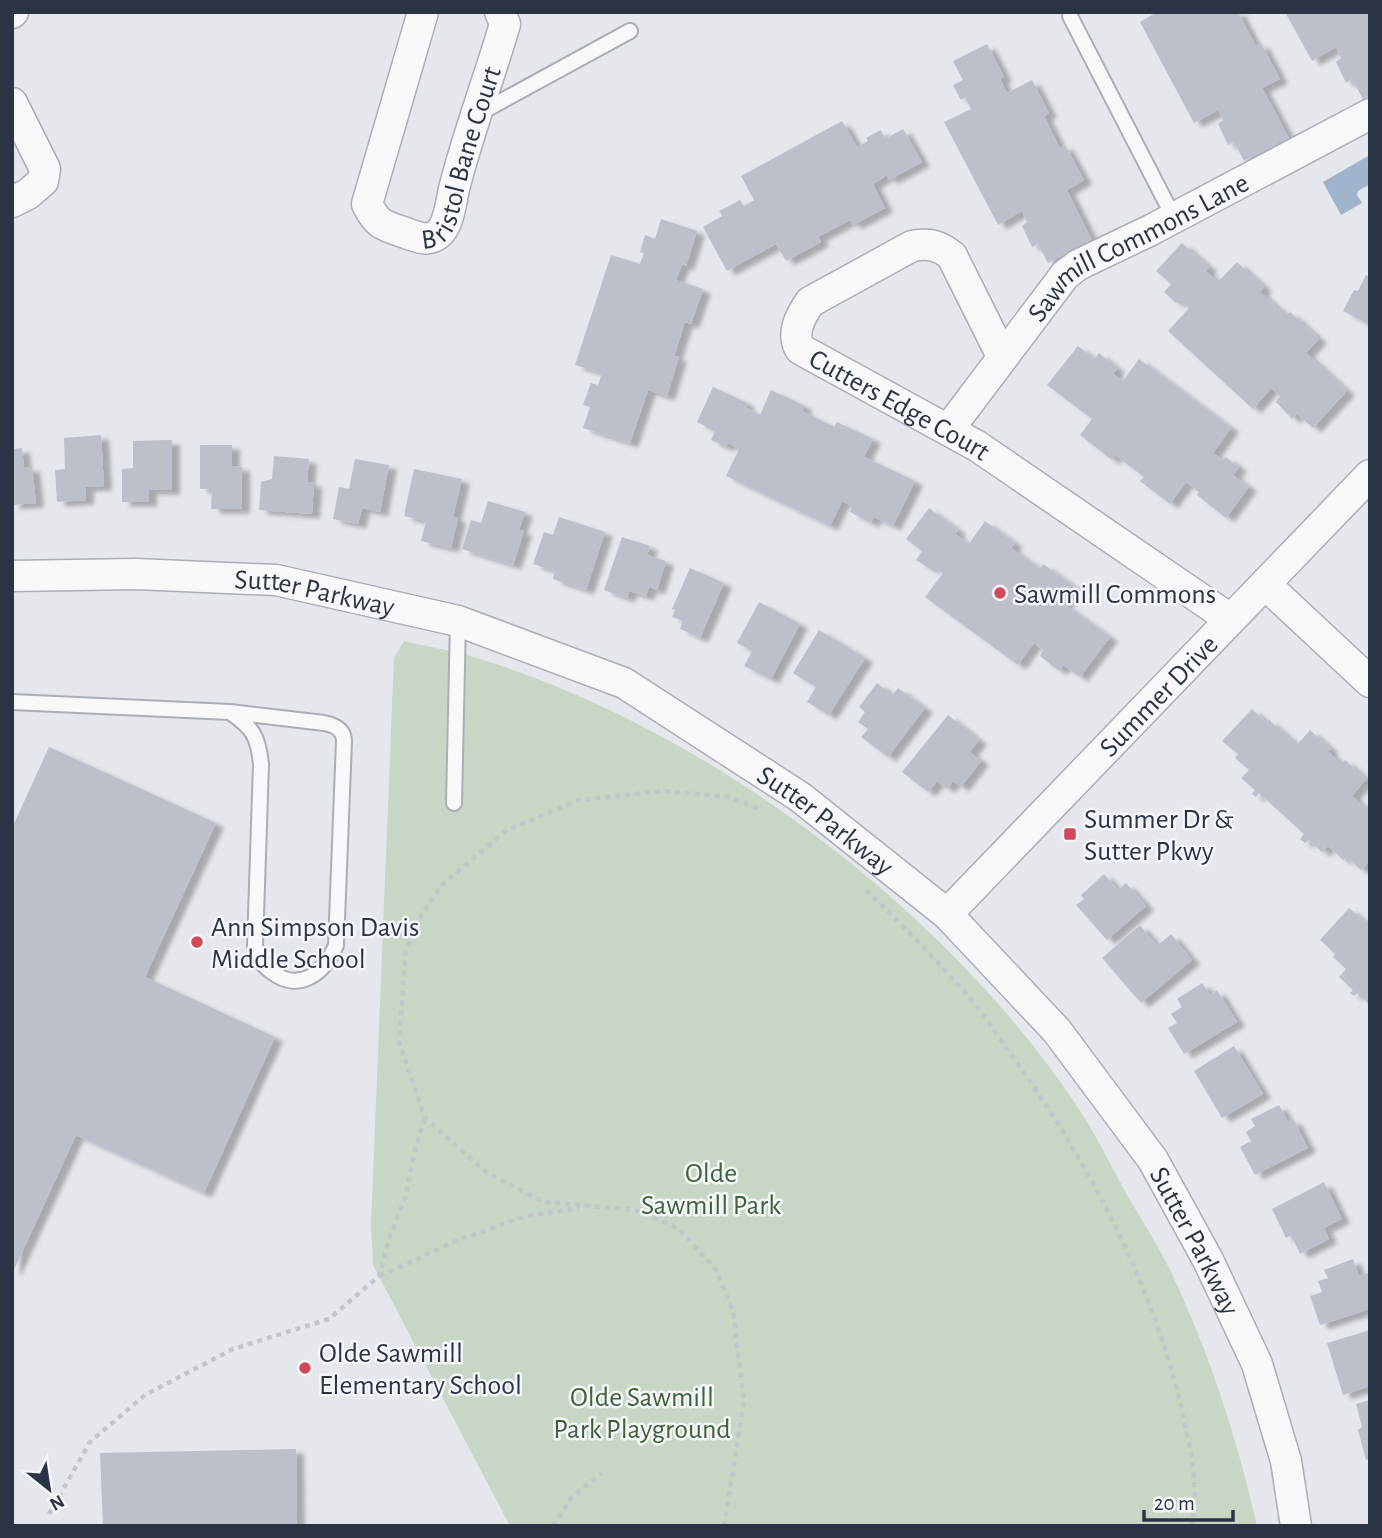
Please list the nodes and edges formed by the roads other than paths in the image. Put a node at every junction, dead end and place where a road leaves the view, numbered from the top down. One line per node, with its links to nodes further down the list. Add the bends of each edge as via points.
1 (424, 12): 7 (street, Bristol Bane Court, via 367,204 381,225 422,239 441,232)
2 (500, 12): 7 (street, Bristol Bane Court, via 505,24)
3 (1070, 16): 9 (lane)
4 (630, 31): 7 (lane)
5 (12, 103): 8 (street, via 46,169 43,181)
6 (1370, 114): 9 (street, Sawmill Commons Lane)
7 (477, 115)
8 (12, 202)
9 (1174, 218): 10 (street, Sawmill Commons Lane, via 1065,275)
10 (1002, 356): 11 (street, Sawmill Commons Lane); 11 (street, Cutters Edge Court, via 953,256 941,247 912,246 810,302 796,331 800,349)
11 (948, 430): 15 (street, Cutters Edge Court)
12 (1370, 475): 14 (street, Summer Drive)
13 (12, 576): 16 (street, Sutter Parkway, via 136,574 276,580)
14 (1265, 584): 15 (street, Summer Drive); 17 (street)
15 (1230, 619): 21 (street, Summer Drive)
16 (458, 621): 20 (lane); 21 (street, Sutter Parkway, via 624,683 800,797)
17 (1370, 682)
18 (12, 702): 19 (lane)
19 (230, 712): 19 (lane, via 250,727 260,754 257,955 283,980 302,980 325,966 336,946 344,736 332,724)
20 (454, 803)
21 (947, 914): 22 (street, Sutter Parkway, via 1057,1031 1153,1160 1208,1260 1257,1364 1286,1461)
22 (1296, 1526)

